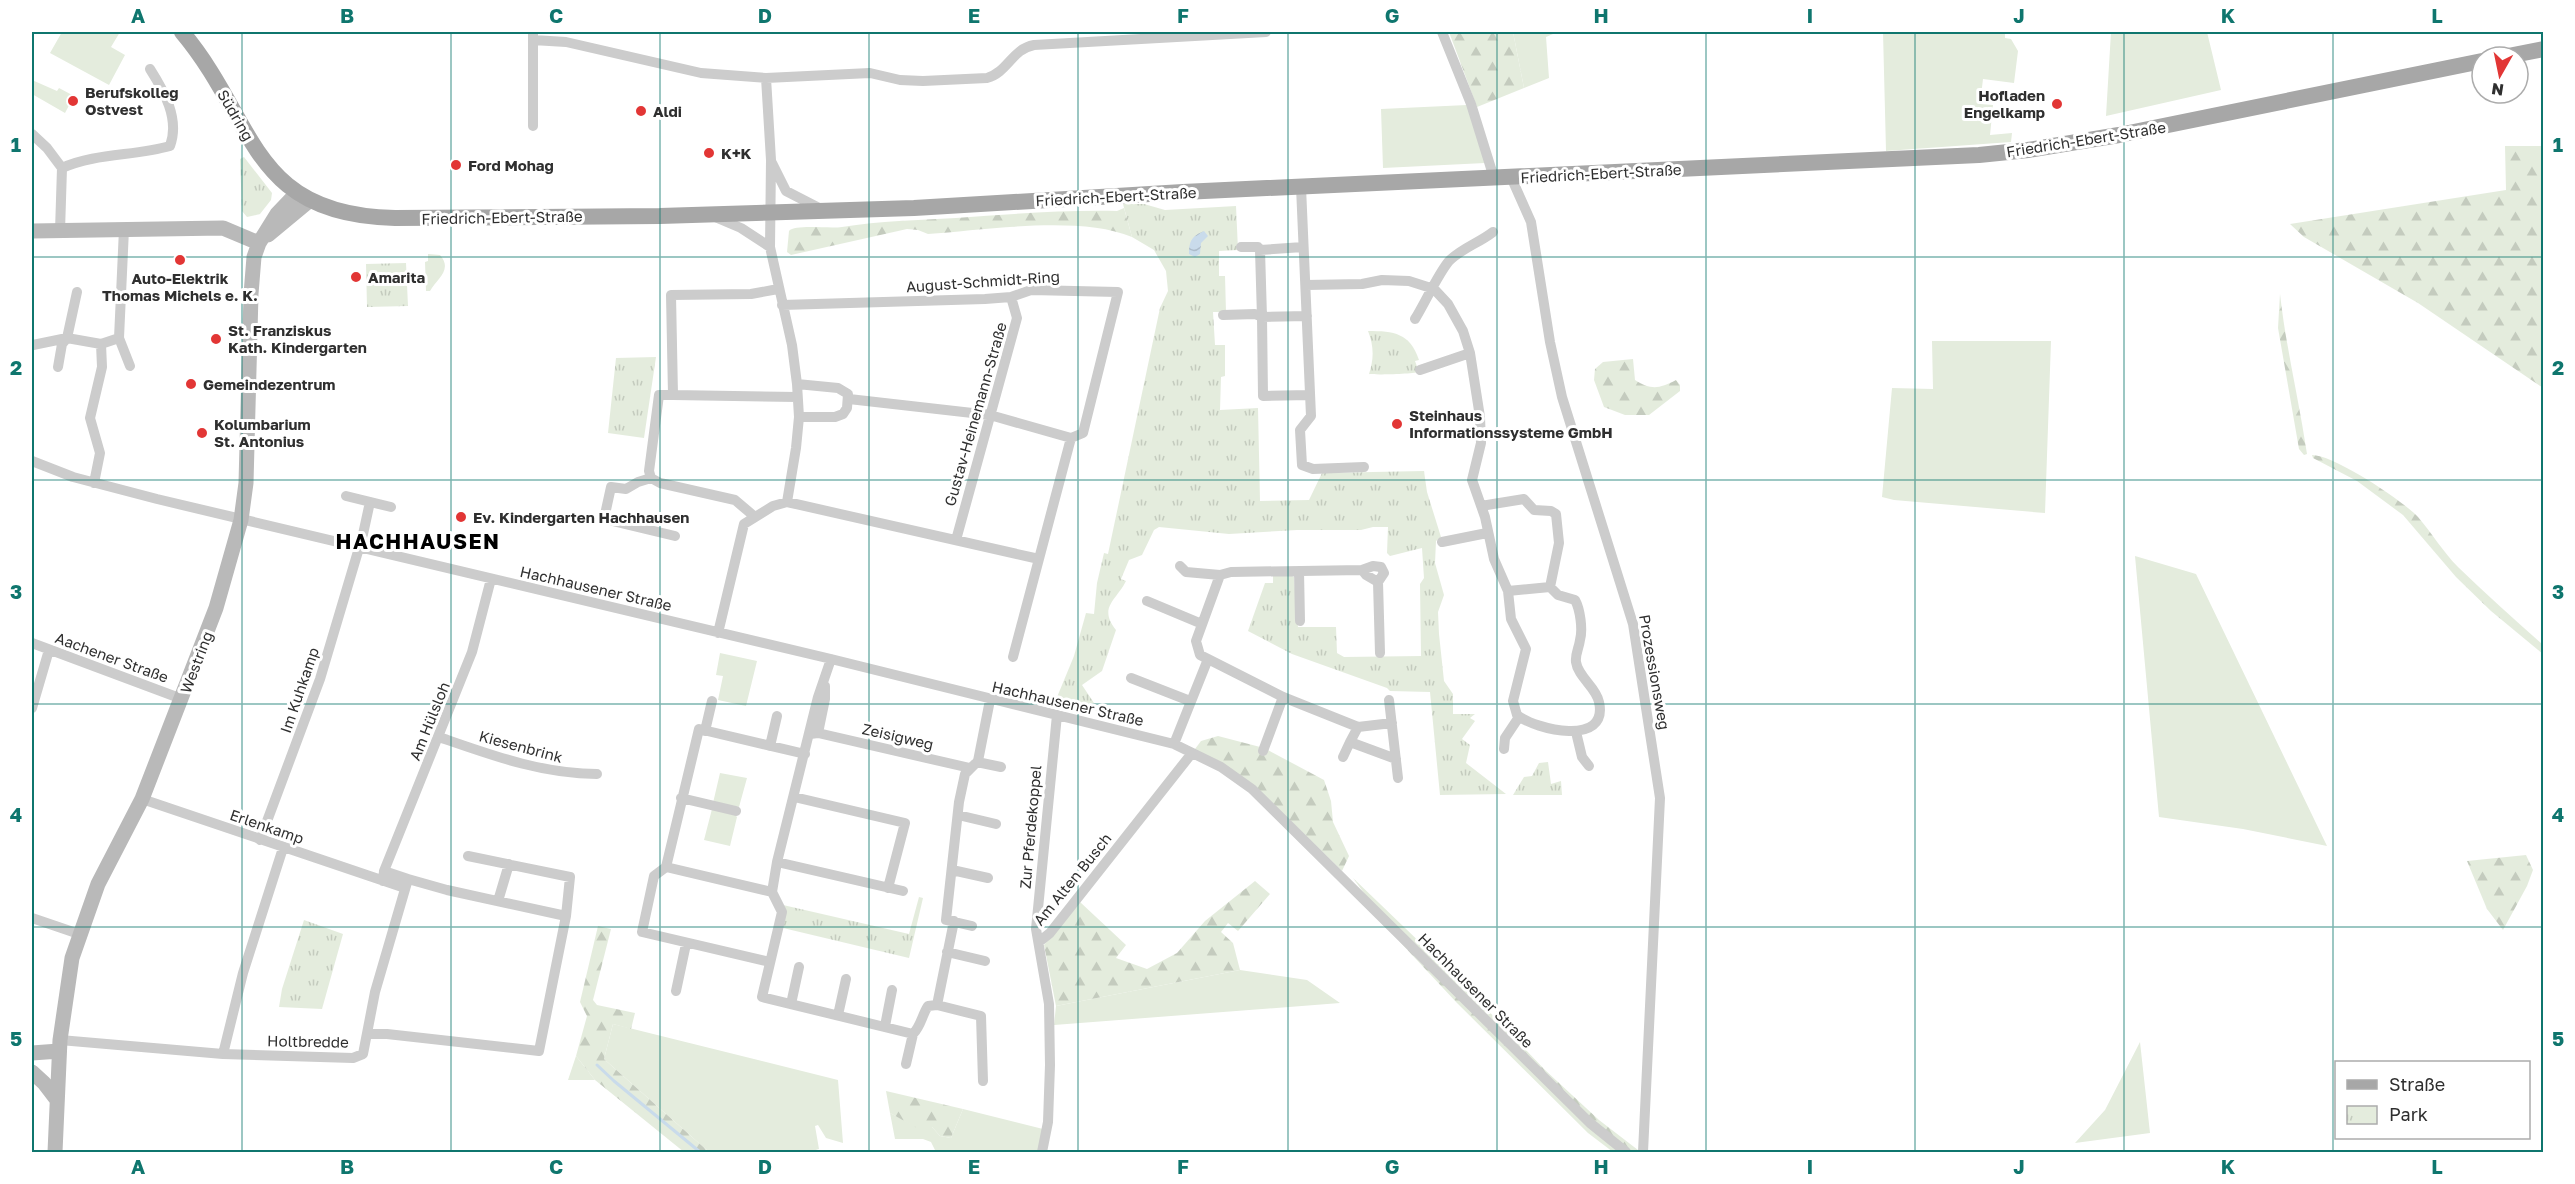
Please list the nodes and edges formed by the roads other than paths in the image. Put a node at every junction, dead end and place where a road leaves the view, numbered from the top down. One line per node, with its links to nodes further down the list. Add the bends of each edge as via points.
1 (182, 32): 14 (main road, Südring, via 200,54 262,159)
2 (1266, 32): 7 (street, via 1024,46 1004,69 987,78 900,80 870,73)
3 (1442, 32): 12 (street, Prozessionsweg)
4 (533, 36): 7 (street, via 701,73); 8 (street)
5 (2470, 63): 12 (main road, Friedrich-Ebert-Straße, via 2141,131 2028,150 1967,156)
6 (150, 69): 11 (street, via 166,93 173,136 170,146)
7 (766, 78): 10 (street)
8 (533, 126)
9 (32, 134): 11 (street)
10 (771, 160): 15 (street, via 786,191); 16 (street)
11 (62, 168): 20 (street)
12 (1499, 174): 13 (main road, Friedrich-Ebert-Straße); 168 (street, Prozessionsweg, via 1531,222 1562,398 1633,624 1660,798)
13 (1301, 187): 15 (main road, Friedrich-Ebert-Straße); 25 (street)
14 (303, 197): 17 (main road, Friedrich-Ebert-Straße, via 355,215 373,217); 22 (street, Westring, via 277,214)
15 (826, 211): 16 (main road, Friedrich-Ebert-Straße)
16 (769, 213): 17 (main road, Friedrich-Ebert-Straße); 23 (street)
17 (712, 215): 23 (street, Friedrich-Ebert-Straße)
18 (124, 229): 20 (street); 22 (street, via 223,228); 38 (street)
19 (32, 231): 20 (street)
20 (60, 231)
21 (1492, 232): 29 (street, via 1449,262)
22 (259, 243): 63 (street, Westring, via 252,271 248,445)
23 (770, 247): 28 (street)
24 (1241, 247): 26 (street)
25 (1303, 248): 26 (street); 27 (street)
26 (1260, 250): 35 (street)
27 (1306, 285): 29 (street, via 1382,280); 34 (street)
28 (778, 289): 32 (street); 46 (street, via 751,294 671,295)
29 (1434, 289): 36 (street); 41 (street, via 1448,304)
30 (77, 292): 37 (street)
31 (1011, 297): 32 (street, August-Schmidt-Ring); 50 (street, Gustav-Heinemann-Straße, via 1017,318); 52 (street, August-Schmidt-Ring, via 1031,290 1118,292 1083,433)
32 (782, 305): 45 (street)
33 (1223, 315): 35 (street)
34 (1306, 316): 35 (street); 47 (street)
35 (1262, 317): 47 (street, via 1263,396)
36 (1415, 319)
37 (67, 338): 39 (street); 40 (street); 43 (street)
38 (119, 338): 39 (street); 42 (street)
39 (101, 344): 56 (street, via 102,367 90,418 100,453)
40 (33, 345)
41 (1470, 353): 44 (street); 60 (street, via 1481,443 1472,480)
42 (130, 366)
43 (58, 367)
44 (1420, 370)
45 (797, 384): 48 (street); 49 (street, via 838,388)
46 (673, 395): 48 (street); 55 (street, via 659,394)
47 (1310, 395): 54 (street, via 1311,416 1300,430 1302,465 1313,469)
48 (797, 398): 51 (street)
49 (849, 399): 50 (street); 51 (street, via 848,408 835,417)
50 (990, 415): 52 (street); 66 (street, Gustav-Heinemann-Straße)
51 (799, 417): 59 (street)
52 (1071, 438): 69 (street, August-Schmidt-Ring)
53 (32, 461): 56 (street, Hachhausener Straße)
54 (1364, 467)
55 (651, 478): 62 (street, via 735,500); 65 (street, via 626,489 611,487 604,519)
56 (94, 483): 63 (street, Hachhausener Straße)
57 (346, 496): 58 (street)
58 (370, 502): 61 (street); 68 (street)
59 (787, 502): 62 (street); 66 (street)
60 (1481, 506): 64 (street); 74 (street, via 1524,499 1534,510 1556,514 1559,543)
61 (391, 507)
62 (755, 517): 79 (street, via 744,524)
63 (241, 520): 68 (street, Hachhausener Straße); 88 (street, Westring, via 216,608)
64 (1487, 533): 67 (street); 75 (street)
65 (675, 536)
66 (956, 540): 69 (street)
67 (1442, 542)
68 (359, 548): 73 (street, Hachhausener Straße); 123 (street, Im Kuhkamp, via 320,679)
69 (1039, 559): 83 (street, August-Schmidt-Ring)
70 (1180, 566): 72 (street, via 1186,572)
71 (1299, 571): 72 (street); 77 (street); 82 (street, via 1381,567 1384,573 1378,582)
72 (1220, 575): 78 (street)
73 (491, 579): 79 (street, Hachhausener Straße); 102 (street, Am Hülsloh, via 472,652)
74 (1550, 587): 75 (street); 100 (street, via 1558,595 1575,600 1578,606 1581,637 1576,665 1599,699 1598,720)
75 (1508, 591): 96 (street, via 1511,619 1526,649 1514,700)
76 (1147, 601): 78 (street)
77 (1300, 621)
78 (1202, 624): 85 (street, via 1196,641 1200,655)
79 (718, 633): 84 (street, Hachhausener Straße)
80 (32, 643): 81 (street, Aachener Straße)
81 (50, 650): 88 (street, Aachener Straße); 93 (street)
82 (1380, 652)
83 (1013, 657)
84 (831, 659): 89 (street, Hachhausener Straße); 101 (street, via 818,697)
85 (1208, 659): 87 (street); 92 (street)
86 (1131, 678): 92 (street)
87 (1283, 697): 98 (street); 107 (street)
88 (182, 699): 119 (street, Westring)
89 (990, 700): 94 (street, Hachhausener Straße); 112 (street)
90 (1389, 700): 97 (street)
91 (712, 701): 99 (street)
92 (1191, 701): 104 (street)
93 (32, 708)
94 (1057, 715): 104 (street, Hachhausener Straße); 142 (street, Zur Pferdekoppel, via 1036,929)
95 (777, 716): 105 (street)
96 (1519, 717): 100 (street, via 1545,728); 106 (street, via 1505,738)
97 (1392, 723): 98 (street); 111 (street)
98 (1358, 727): 103 (street)
99 (705, 731): 105 (street); 118 (street, via 699,729)
100 (1576, 732): 113 (street, via 1582,757)
101 (814, 734): 109 (street); 112 (street, Zeisigweg)
102 (439, 738): 115 (street, Kiesenbrink, via 515,763 572,774); 130 (street, Am Hülsloh)
103 (1350, 742): 110 (street); 111 (street)
104 (1174, 744): 108 (street, Hachhausener Straße)
105 (770, 746): 109 (street)
106 (1504, 748)
107 (1263, 751)
108 (1192, 753): 142 (street, Am Alten Busch); 167 (street, Hachhausener Straße, via 1252,789 1590,1123)
109 (805, 754): 117 (street)
110 (1343, 757)
111 (1396, 759): 116 (street)
112 (974, 765): 114 (street, Zeisigweg); 121 (street, via 965,774)
113 (1589, 766)
114 (1001, 767)
115 (597, 774)
116 (1398, 778)
117 (794, 797): 126 (street); 133 (street, via 905,823)
118 (681, 798): 120 (street); 128 (street)
119 (142, 799): 123 (street, Erlenkamp); 141 (street, Westring, via 98,884)
120 (736, 811)
121 (958, 815): 122 (street); 129 (street)
122 (996, 824)
123 (260, 840): 124 (street, Erlenkamp)
124 (283, 848): 130 (street, Erlenkamp); 159 (street, via 243,973)
125 (468, 856): 127 (street)
126 (777, 862): 133 (street); 135 (street)
127 (509, 864): 136 (street); 137 (street, via 570,877)
128 (666, 867): 135 (street); 143 (street, via 654,876 642,932)
129 (952, 870): 131 (street); 139 (street, via 946,920)
130 (383, 876): 132 (street, Erlenkamp)
131 (988, 878)
132 (407, 884): 136 (street, Erlenkamp); 155 (street, via 375,992)
133 (888, 888): 134 (street)
134 (903, 891)
135 (772, 892): 146 (street, via 782,912)
136 (498, 902): 137 (street, Erlenkamp)
137 (566, 916): 155 (street, Holtbredde, via 539,1051)
138 (32, 918): 141 (street)
139 (954, 921): 140 (street); 144 (street)
140 (972, 926)
141 (79, 934): 157 (street, Westring, via 65,997)
142 (1040, 941): 166 (street, Am Alten Busch, via 1049,1004 1050,1065 1048,1122)
143 (686, 944): 146 (street); 150 (street)
144 (947, 952): 145 (street); 152 (street)
145 (985, 961)
146 (770, 962): 151 (street, via 762,997)
147 (799, 967): 151 (street)
148 (846, 979): 153 (street)
149 (892, 990): 154 (street)
150 (676, 991)
151 (791, 1004): 153 (street)
152 (936, 1005): 156 (street, via 928,1006); 163 (street, via 981,1016)
153 (838, 1015): 154 (street)
154 (885, 1026): 156 (street)
155 (367, 1034): 159 (street, Holtbredde, via 363,1054 352,1058)
156 (913, 1034): 161 (street)
157 (59, 1052): 158 (street); 159 (street, Holtbredde); 160 (street); 164 (street, Westring)
158 (32, 1053)
159 (223, 1054)
160 (32, 1061)
161 (906, 1064)
162 (32, 1072): 164 (street)
163 (983, 1081)
164 (57, 1100): 165 (street, Westring)
165 (55, 1152)
166 (1042, 1152)
167 (1626, 1152)
168 (1644, 1152)

